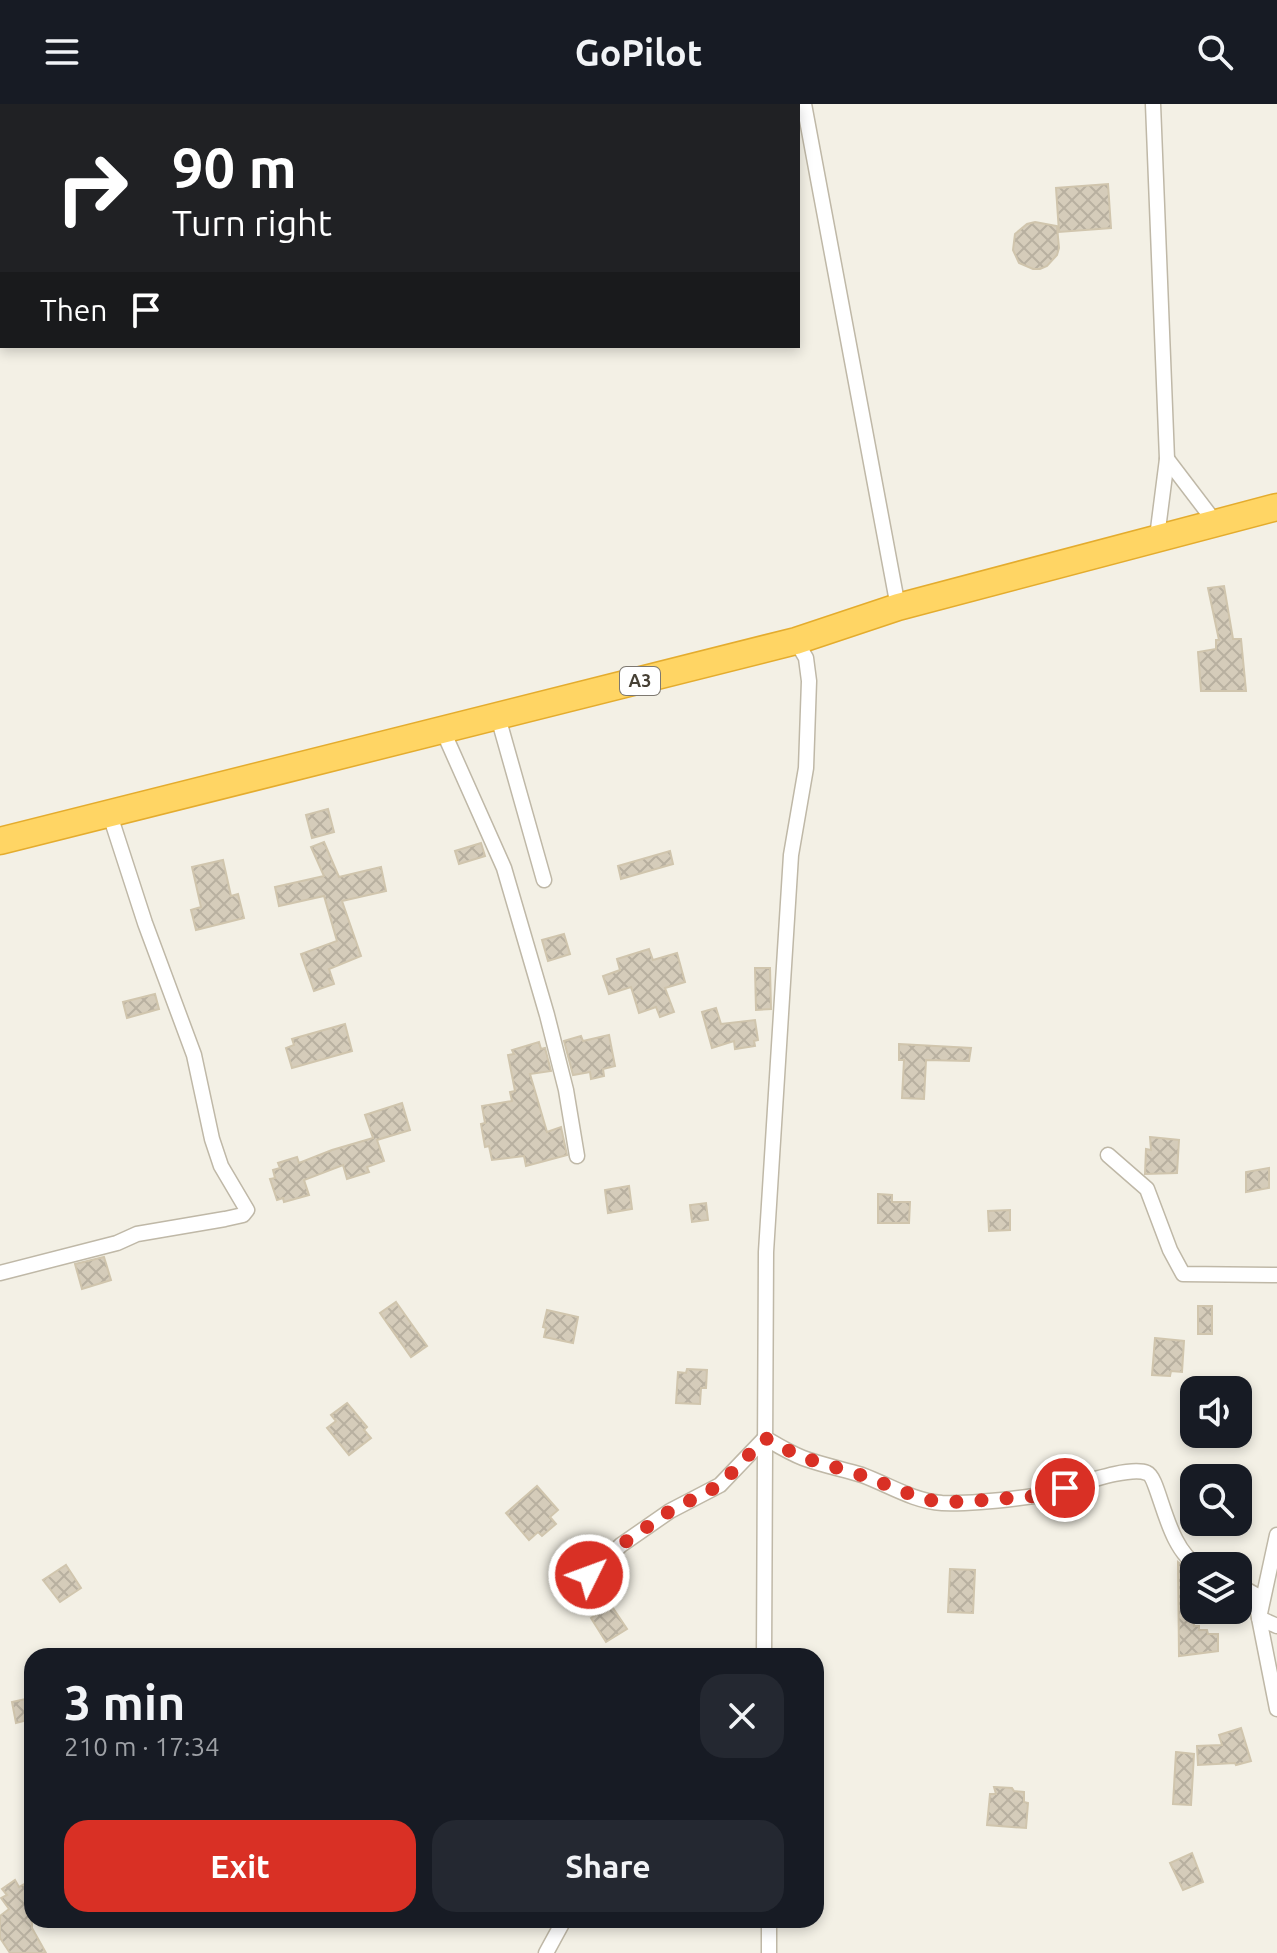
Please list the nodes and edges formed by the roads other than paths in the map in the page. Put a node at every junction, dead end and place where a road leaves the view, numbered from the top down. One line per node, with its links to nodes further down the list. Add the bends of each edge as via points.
1 (804, 104): 7 (street)
2 (1153, 104): 3 (street)
3 (1167, 459): 5 (street); 6 (street)
4 (1277, 507): 5 (highway, A3)
5 (1215, 522): 6 (highway, A3)
6 (1157, 537): 7 (highway, A3)
7 (898, 607): 8 (highway, A3)
8 (796, 641): 9 (highway, A3); 18 (street, via 809,671 806,768 791,855 781,1000 766,1252)
9 (498, 717): 10 (highway, A3); 13 (street)
10 (443, 731): 11 (highway, A3); 15 (street, via 504,868 547,1015)
11 (109, 812): 12 (highway, A3); 16 (street, via 194,1055 221,1166 247,1210)
12 (0, 841)
13 (544, 880)
14 (1108, 1155): 17 (street, via 1147,1189 1183,1274)
15 (577, 1156)
16 (0, 1273)
17 (1277, 1275)
18 (765, 1438): 20 (street, via 801,1457 943,1503 1036,1496 1128,1471 1145,1472 1155,1482); 21 (street, via 720,1485 670,1511); 25 (street)
19 (1277, 1535): 23 (street)
20 (1183, 1552)
21 (589, 1575)
22 (1252, 1593): 23 (street)
23 (1259, 1618): 24 (street); 26 (street)
24 (1277, 1626)
25 (764, 1648)
26 (1277, 1709)
27 (560, 1928): 29 (street)
28 (769, 1928): 30 (street)
29 (546, 1953)
30 (769, 1953)

